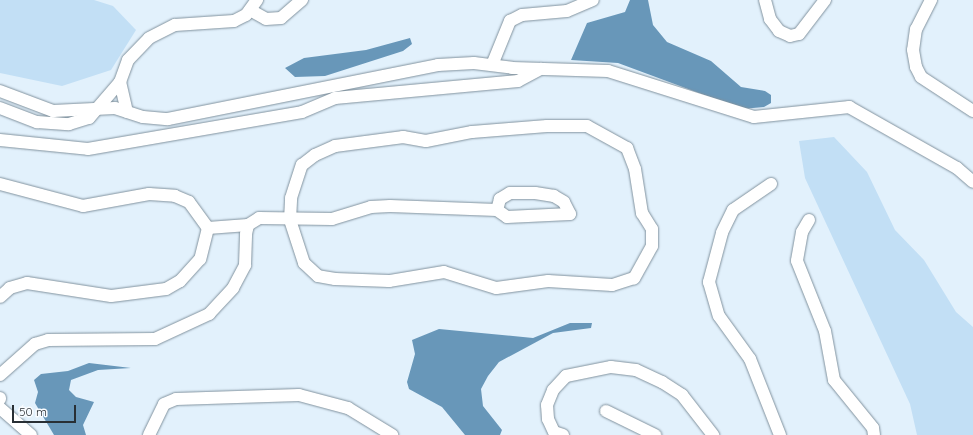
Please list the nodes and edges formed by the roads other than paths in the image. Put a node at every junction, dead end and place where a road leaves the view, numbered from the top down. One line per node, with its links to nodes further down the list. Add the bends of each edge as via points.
1 (302, 0): 6 (street, via 281,18 266,19)
2 (593, 0): 7 (street, via 567,11 522,15 510,21)
3 (765, 0): 4 (street, via 770,19 779,31 790,36 799,34)
4 (825, 0)
5 (931, 0): 13 (street, via 916,29 913,50 916,67 921,77)
6 (253, 5): 9 (street, via 234,21 165,28 128,60)
7 (492, 66): 8 (street); 14 (street, via 438,65 239,102 189,117 143,117)
8 (541, 69): 15 (street, via 518,81 335,98 302,112 88,149); 16 (street, via 621,73 735,114 754,117 849,107 957,168)
9 (120, 82): 12 (street); 14 (street)
10 (0, 91): 12 (street, via 53,111)
11 (0, 108): 12 (street, via 51,124 69,124 89,118)
12 (97, 111): 14 (street, via 116,108)
13 (973, 111)
14 (127, 112)
15 (0, 140)
16 (973, 182)
17 (0, 184): 23 (street, via 83,206 149,194 175,196 189,202)
18 (771, 184): 34 (street, via 733,210 722,233 709,282 719,316 750,359)
19 (497, 210): 19 (street, via 500,198 510,193 535,192 554,196 564,202 570,214 507,217); 20 (street, via 390,206 371,207 332,219)
20 (290, 220): 20 (street, via 294,181 302,165 336,146 403,137 426,141 472,132 587,126 627,148 634,169 642,213 652,229 652,246 634,278 612,285 548,281 496,288 444,272 389,281 335,280 318,276 304,263); 22 (street, via 259,218)
21 (810, 220): 35 (street, via 802,232 797,261 825,331 834,380 873,428)
22 (248, 225): 23 (street); 25 (street, via 245,265 233,288 209,314 155,339 48,340 20,355)
23 (208, 228): 24 (street, via 200,259 180,281 166,289 111,296 27,283 10,288)
24 (0, 297)
25 (0, 375)
26 (0, 408): 28 (street)
27 (606, 411): 32 (street)
28 (31, 435)
29 (149, 435): 30 (street, via 164,404 176,399 299,395 348,408)
30 (392, 435)
31 (563, 435): 33 (street, via 554,432 548,419 547,405 553,390 566,376 611,367 636,370 682,395)
32 (655, 435)
33 (713, 435)
34 (780, 435)
35 (874, 435)

